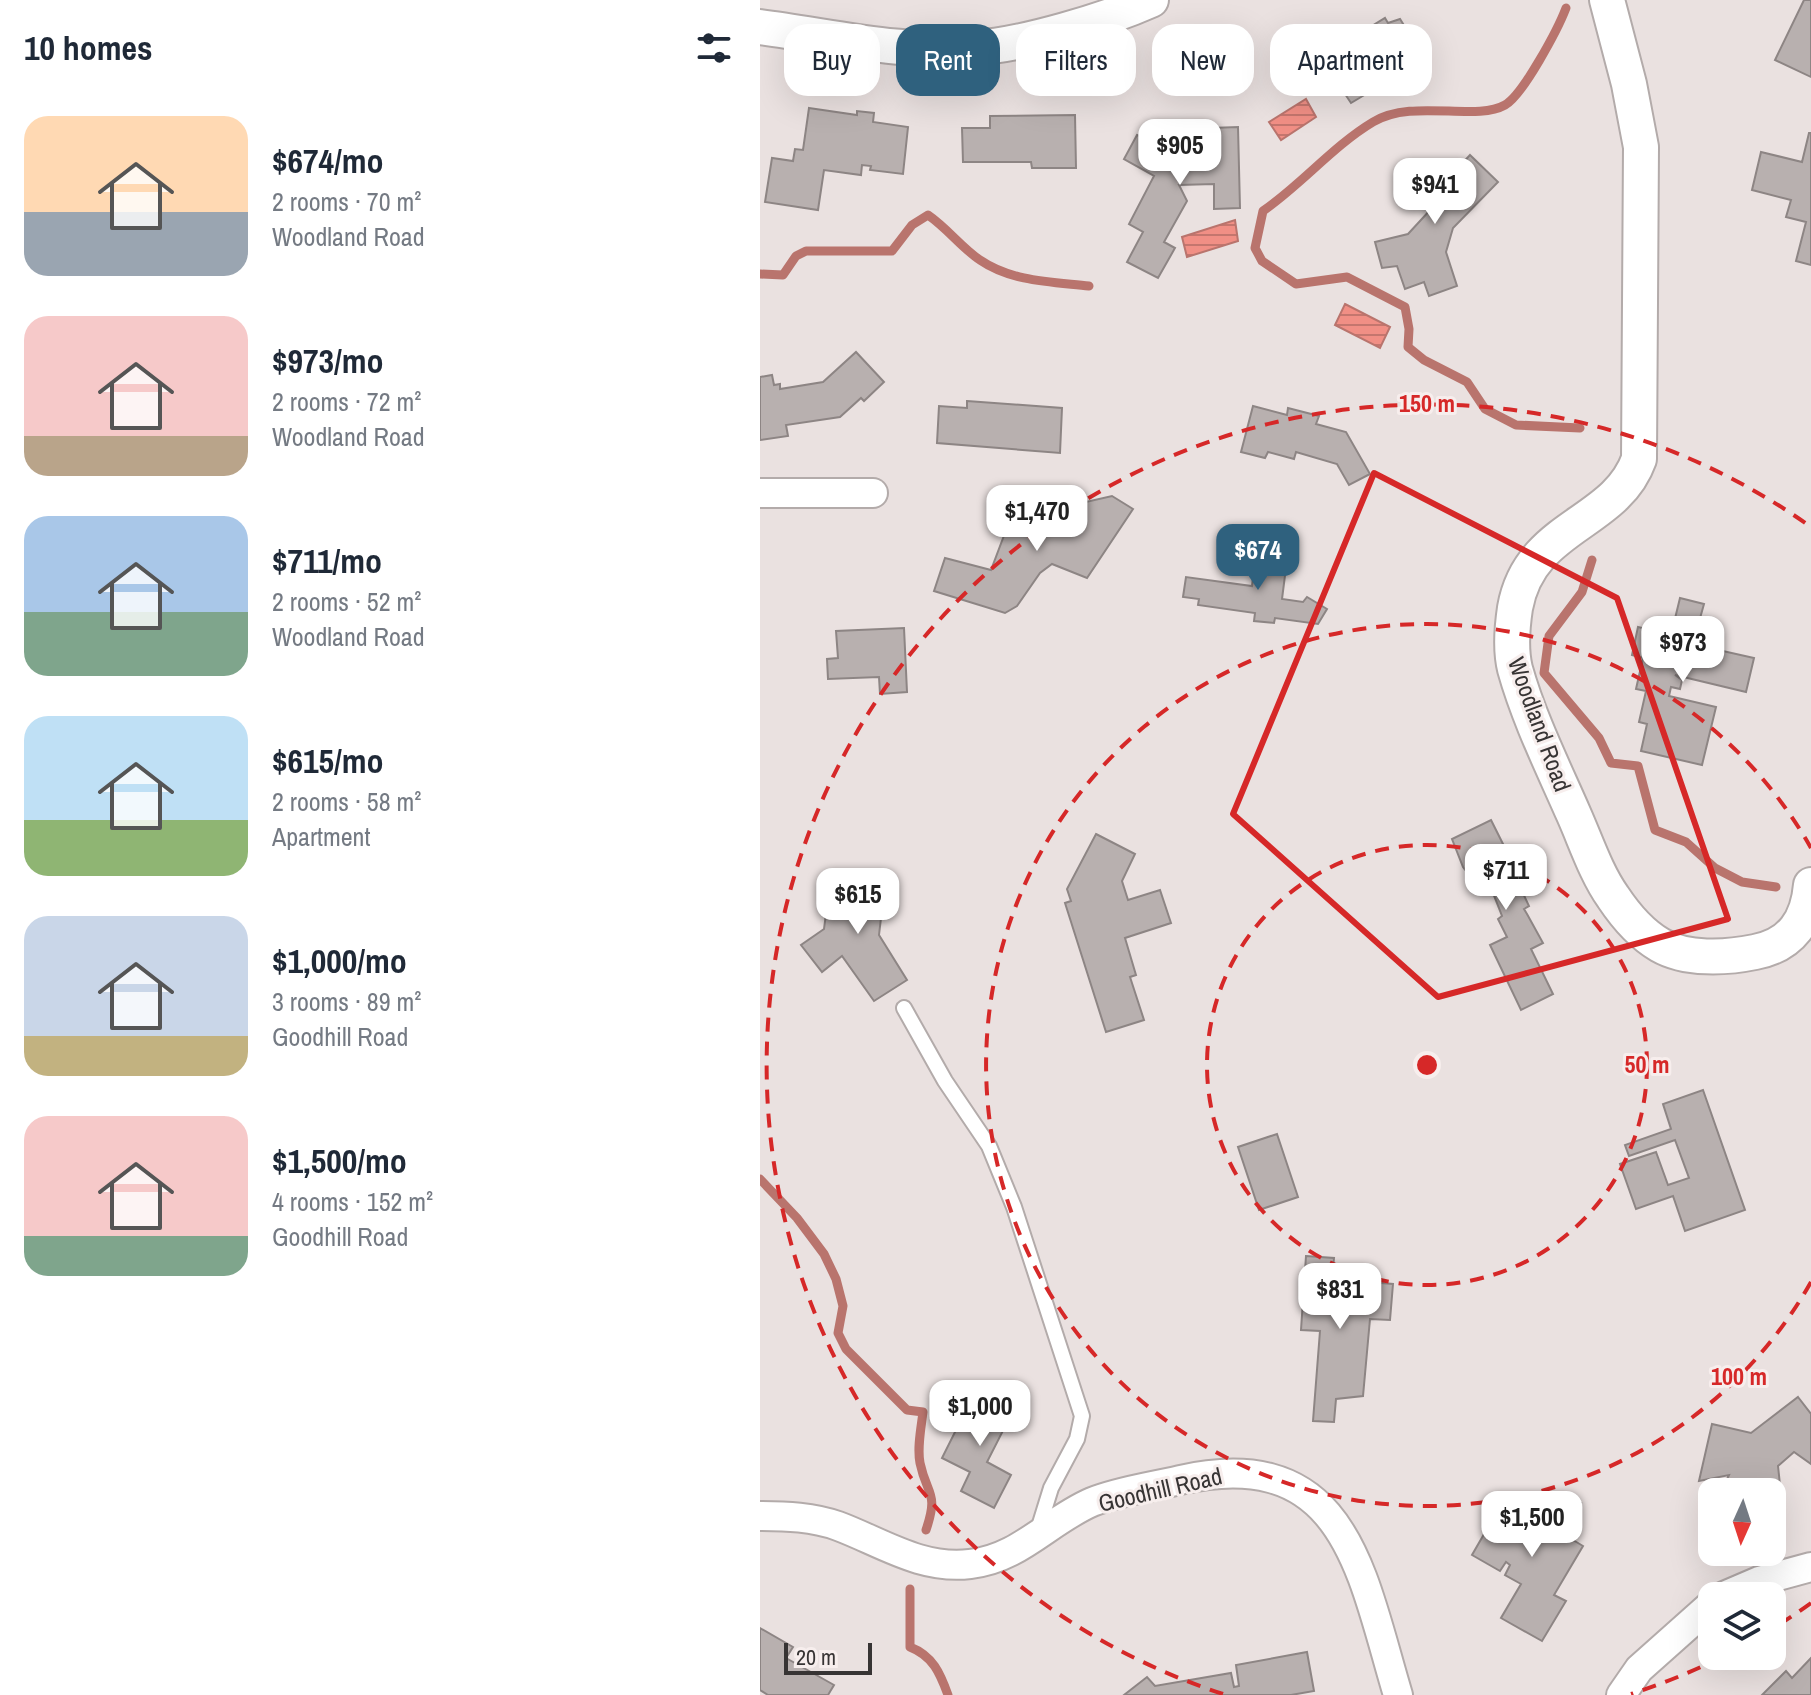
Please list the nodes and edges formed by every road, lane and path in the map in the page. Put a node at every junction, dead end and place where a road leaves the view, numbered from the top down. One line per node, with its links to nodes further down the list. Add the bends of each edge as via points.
1 (1151, 0): 3 (street, via 1038,35 975,48 910,47)
2 (1613, 2): 6 (street, Woodland Road, via 1641,147 1639,459 1624,487 1545,546 1533,562 1516,605 1515,667 1605,884 1627,915 1661,946 1732,957 1764,950 1799,928)
3 (760, 27)
4 (760, 493): 5 (street)
5 (873, 493)
6 (1811, 885)
7 (904, 1008): 9 (lane, via 989,1146 1082,1416)
8 (760, 1516): 9 (street, Goodhill Road, via 835,1525 918,1560 943,1563 986,1562 1008,1556)
9 (1036, 1538): 13 (street, Goodhill Road, via 1090,1503 1216,1472 1292,1484 1331,1519 1357,1560)
10 (1811, 1567): 11 (street)
11 (1757, 1582)
12 (1698, 1616): 14 (street, via 1639,1669)
13 (1398, 1695)
14 (1621, 1695)

